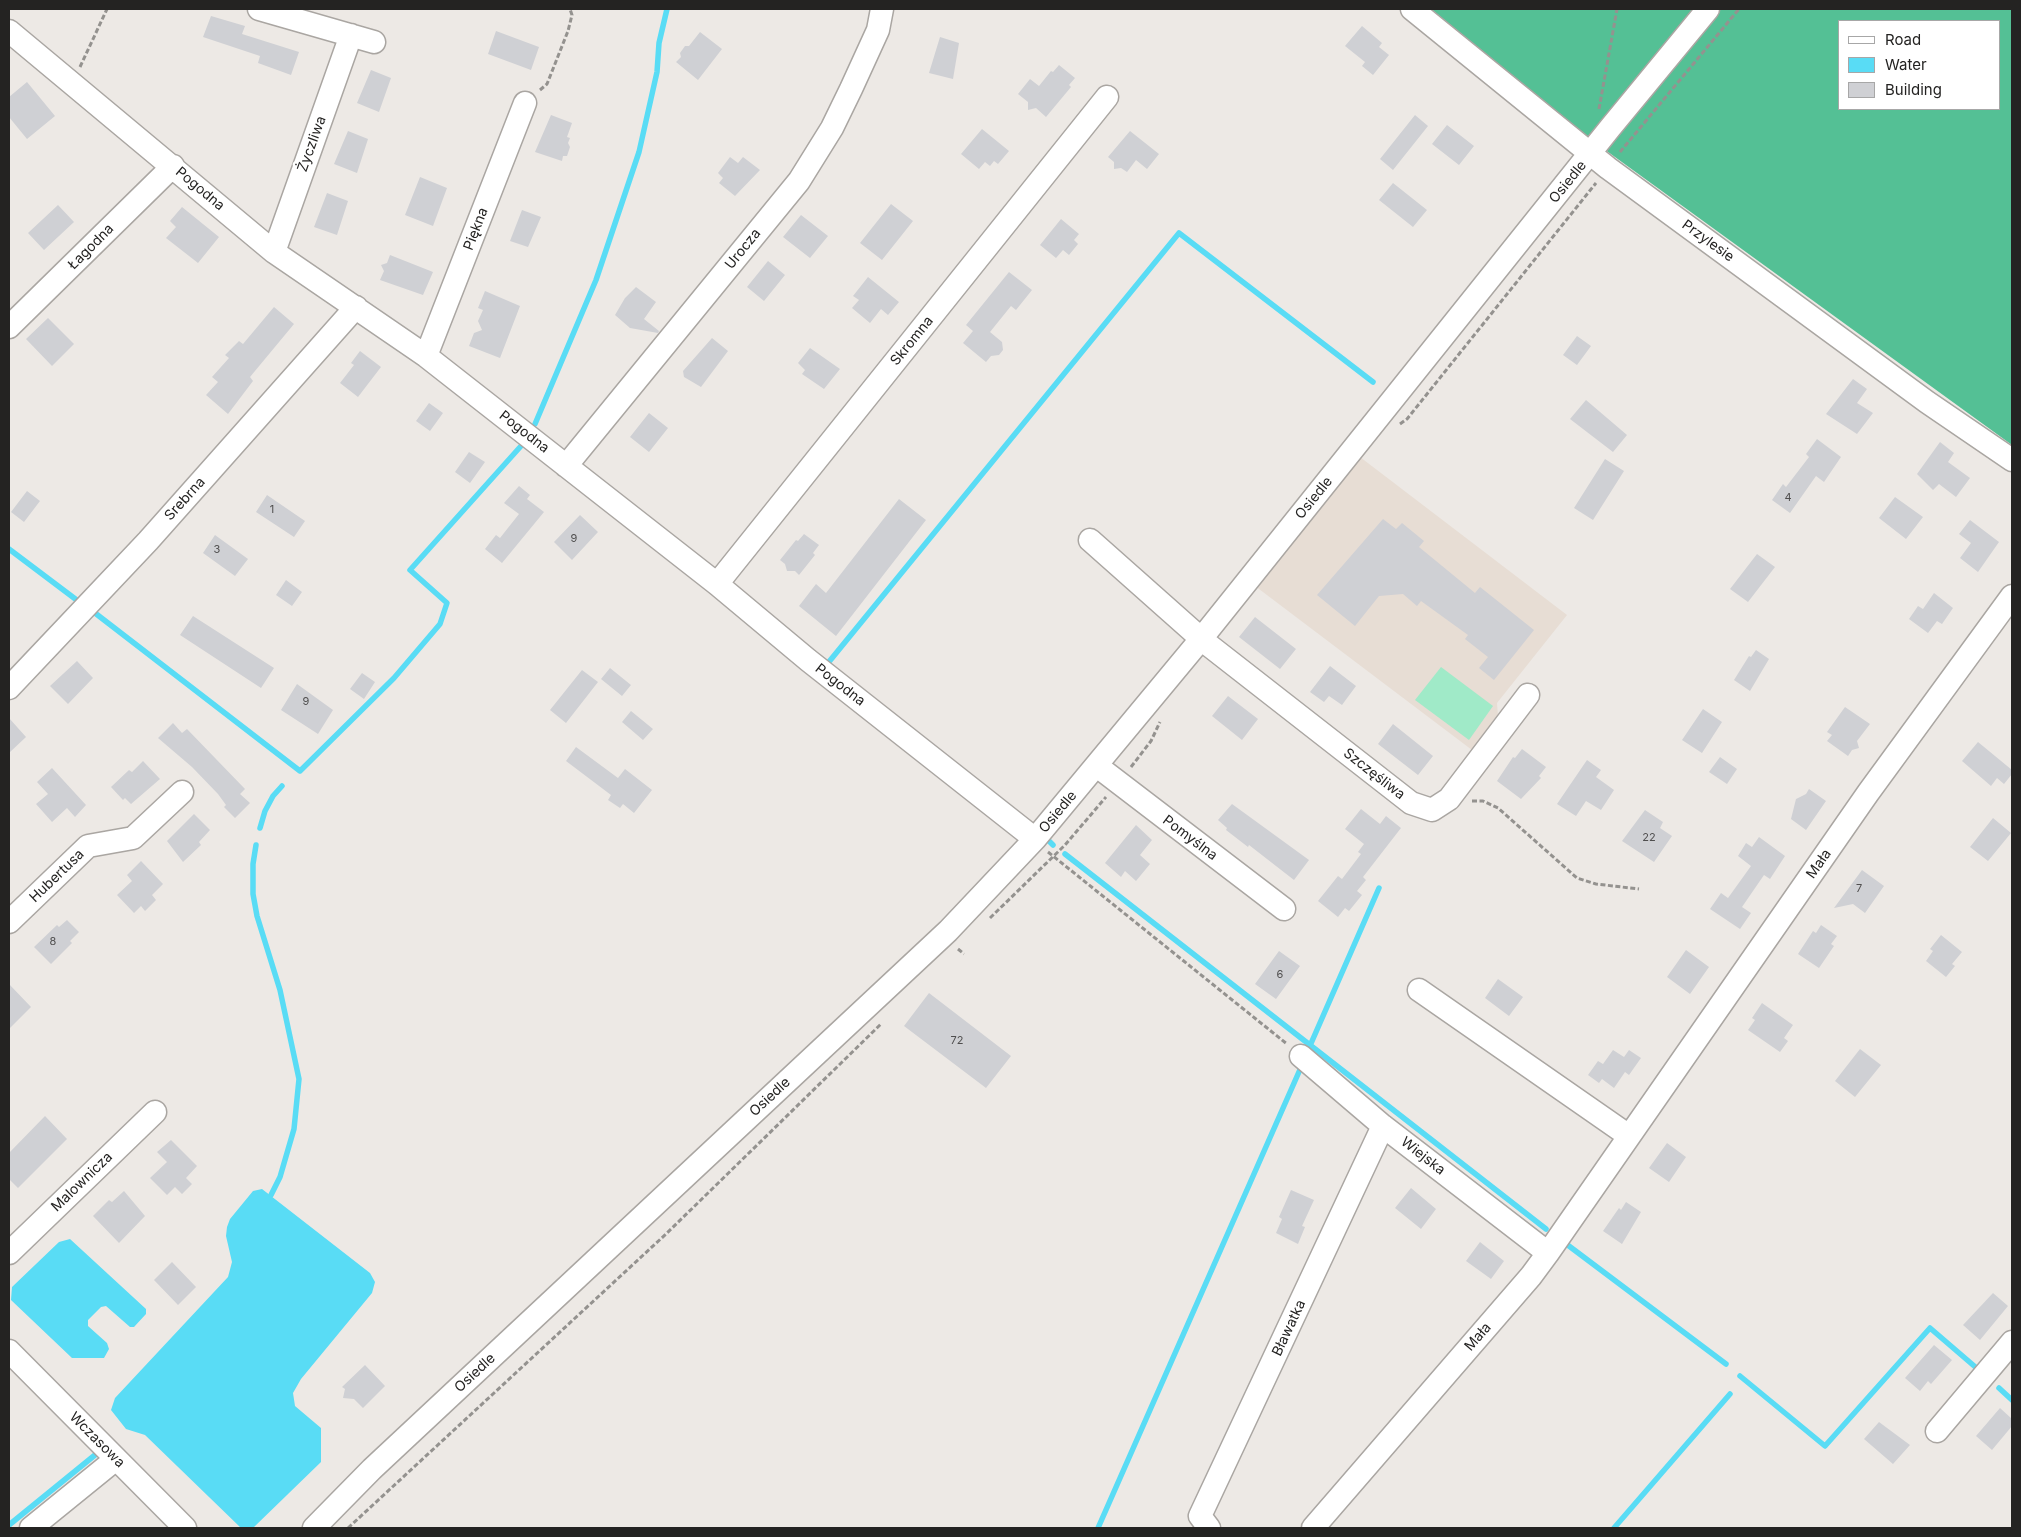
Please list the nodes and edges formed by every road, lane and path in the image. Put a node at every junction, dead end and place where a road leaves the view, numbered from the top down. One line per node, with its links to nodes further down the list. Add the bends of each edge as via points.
1 (107, 9): 11 (path)
2 (260, 9): 9 (street)
3 (570, 9): 13 (path, via 568,31 547,84)
4 (882, 9): 22 (street, Urocza, via 878,30 852,89 799,181)
5 (1412, 9): 15 (street, Przylesie)
6 (1616, 9): 14 (path)
7 (1708, 9): 15 (street, Osiedle)
8 (9, 31): 11 (street, Pogodna)
9 (351, 35): 10 (street); 17 (street, Życzliwa)
10 (374, 42)
11 (73, 83): 16 (street, Pogodna)
12 (1107, 97): 24 (street, Skromna)
13 (525, 103): 20 (street, Piękna)
14 (1598, 115)
15 (1590, 154): 21 (street, Przylesie, via 1919,396); 26 (street, Osiedle)
16 (173, 166): 17 (street, Pogodna); 19 (street, Łagodna)
17 (274, 252): 18 (street, Pogodna)
18 (356, 307): 20 (street, Pogodna); 27 (street, Srebrna, via 148,541)
19 (9, 327)
20 (426, 356): 22 (street, Pogodna)
21 (2012, 460)
22 (566, 466): 24 (street, Pogodna)
23 (1090, 540): 26 (street)
24 (717, 584): 32 (street, Pogodna)
25 (2012, 596): 40 (street, Mała, via 1868,793)
26 (1201, 639): 29 (street, Osiedle); 31 (street, Szczęśliwa, via 1411,803 1432,810)
27 (9, 688)
28 (1528, 695): 31 (street, Szczęśliwa)
29 (1097, 766): 32 (street, Osiedle); 34 (street, Pomyślna)
30 (182, 792): 35 (street, Hubertusa, via 133,838 88,846)
31 (1448, 799): 33 (path, via 1483,801 1498,808 1577,878 1596,884)
32 (1035, 840): 37 (path); 49 (street, Osiedle, via 948,931 380,1462)
33 (1639, 889)
34 (1284, 908)
35 (9, 922)
36 (1419, 990): 40 (street)
37 (1301, 1056): 39 (street, Wiejska)
38 (155, 1112): 41 (street, Malownicza)
39 (1383, 1126): 42 (street, Wiejska); 50 (street, Bławatka, via 1200,1516)
40 (1629, 1136): 42 (street, Mała)
41 (9, 1253)
42 (1548, 1253): 51 (street, Mała)
43 (2012, 1342): 45 (street)
44 (9, 1351): 46 (street, Wczasowa)
45 (1937, 1431)
46 (116, 1459): 47 (street); 48 (street, Wczasowa)
47 (31, 1528)
48 (185, 1528)
49 (314, 1528)
50 (1209, 1528)
51 (1313, 1528)

